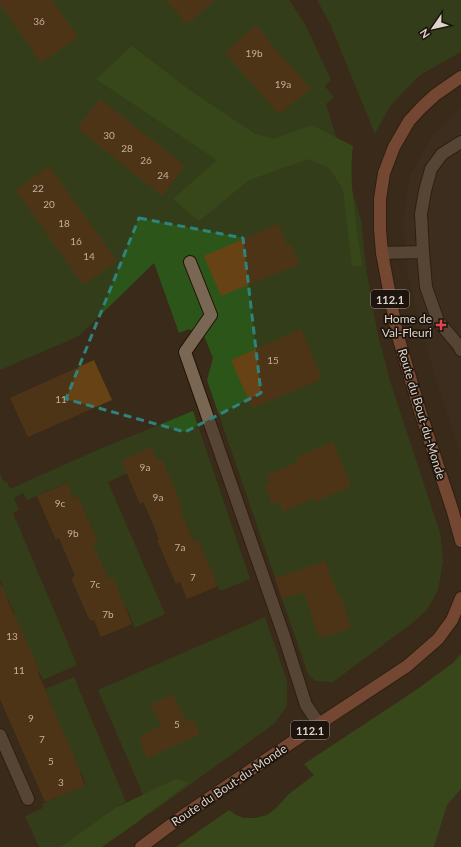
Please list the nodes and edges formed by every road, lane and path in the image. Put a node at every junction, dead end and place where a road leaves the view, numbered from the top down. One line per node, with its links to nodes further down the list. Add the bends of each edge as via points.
1 (461, 78): 4 (main road, Route du Bout-du-Monde / 112.1, via 422,107 409,121 394,147 384,173 380,200)
2 (461, 142): 3 (street, via 442,154 431,169 421,214)
3 (423, 252): 4 (street); 6 (street, via 426,288 438,321)
4 (382, 253): 7 (main road, Route du Bout-du-Monde / 112.1, via 397,333)
5 (190, 262): 9 (street, via 211,315 185,352 306,705)
6 (461, 350)
7 (461, 541)
8 (461, 598): 9 (main road, Route du Bout-du-Monde / 112.1, via 452,620 438,639 407,666)
9 (319, 724): 12 (main road, Route du Bout-du-Monde / 112.1)
10 (0, 735): 11 (street)
11 (28, 799)
12 (141, 847)

